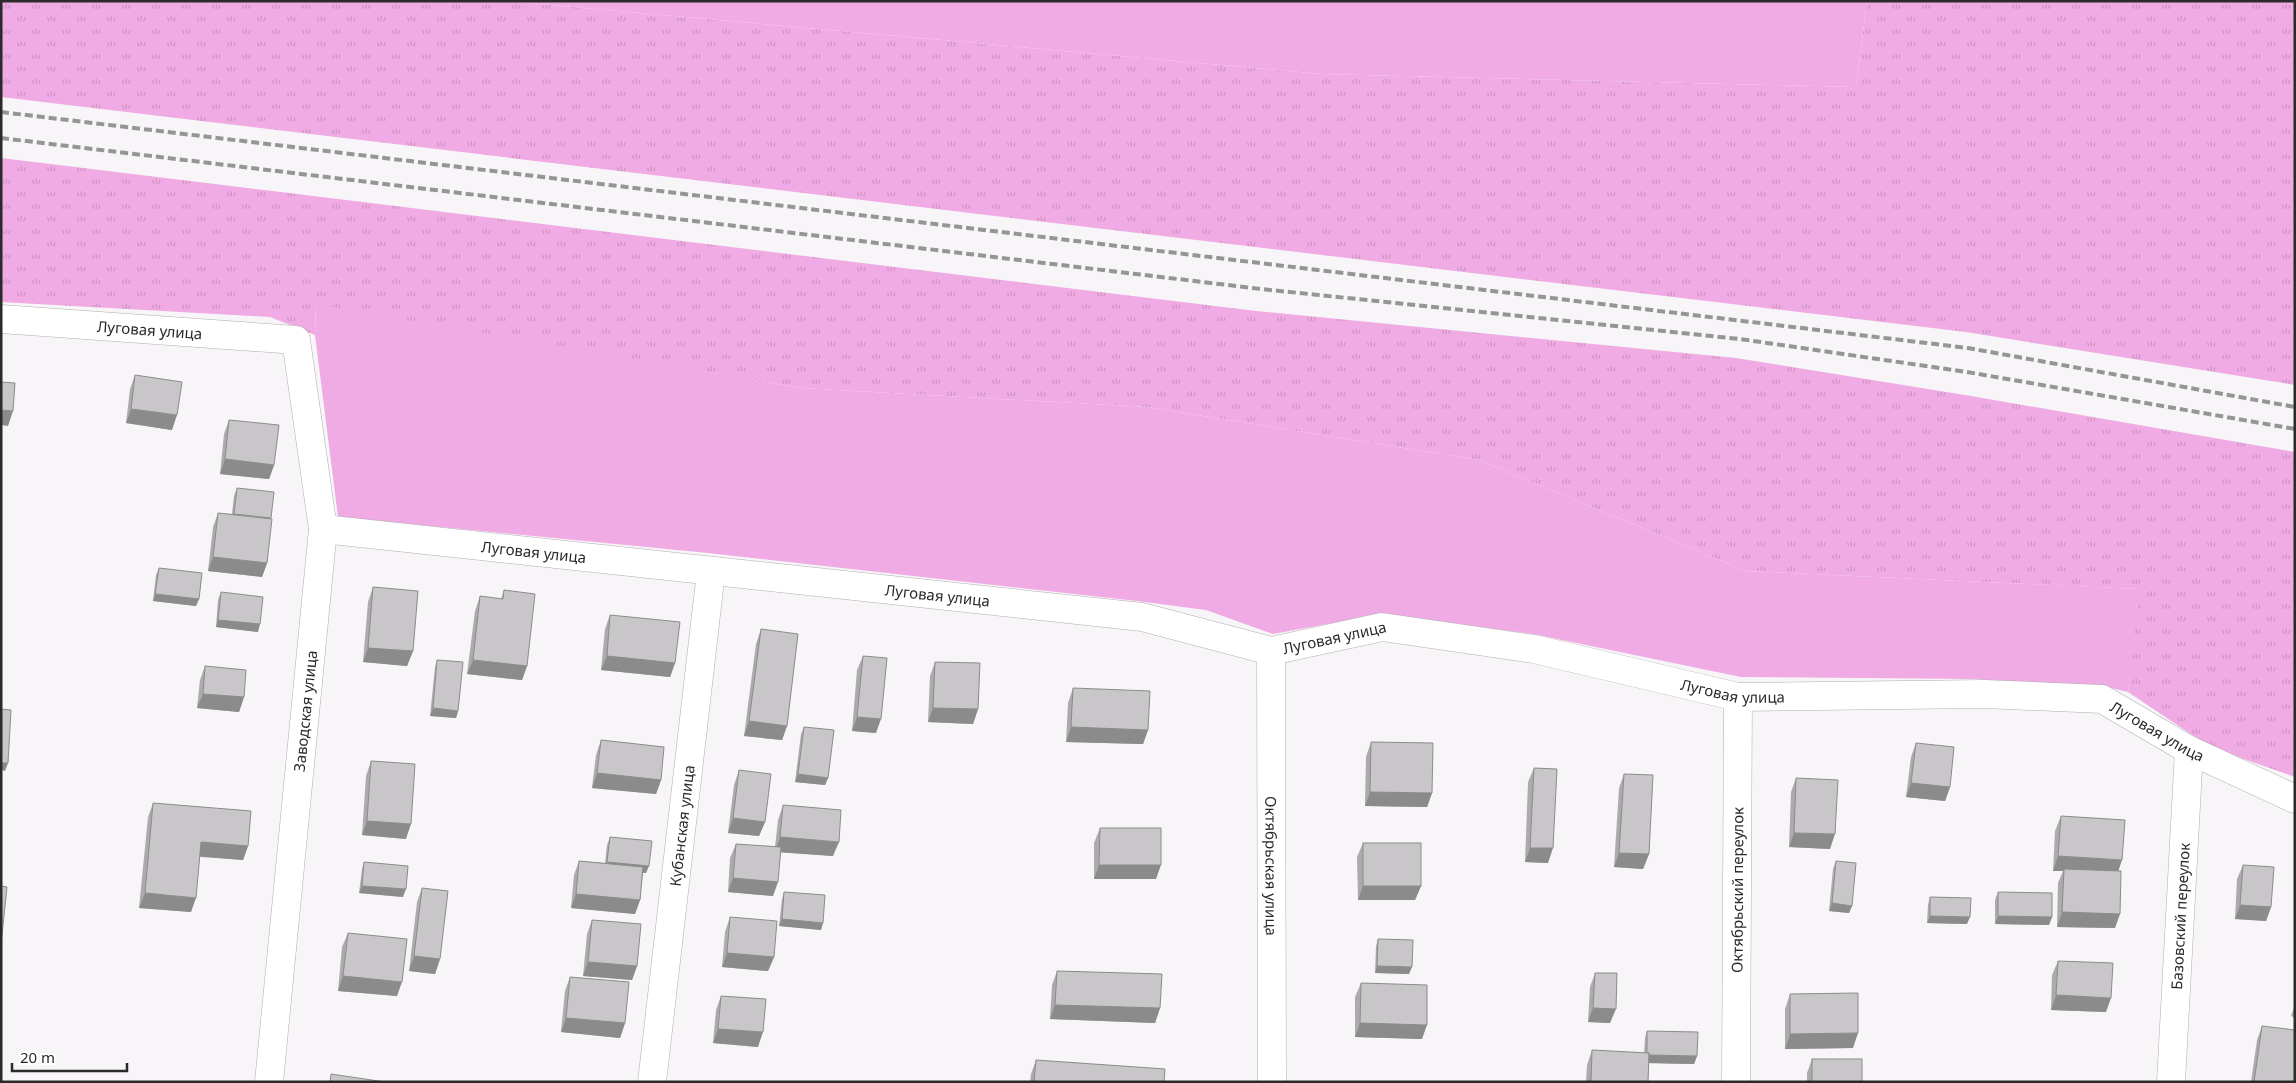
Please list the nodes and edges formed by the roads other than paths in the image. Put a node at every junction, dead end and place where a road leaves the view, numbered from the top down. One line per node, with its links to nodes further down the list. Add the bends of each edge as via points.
1 (1, 318): 2 (street, Луговая улица)
2 (296, 340): 3 (street, Заводская улица)
3 (323, 530): 4 (street, Луговая улица); 9 (street, Заводская улица)
4 (711, 572): 5 (street, Луговая улица, via 1142,617); 10 (street, Кубанская улица)
5 (1271, 652): 6 (street, Луговая улица, via 1382,627 1534,649); 11 (street, Октябрьская улица)
6 (1738, 696): 7 (street, Луговая улица, via 1984,694 2102,699); 12 (street, Октябрьский переулок)
7 (2189, 750): 8 (street, Луговая улица); 13 (street, Базовский переулок)
8 (2295, 799)
9 (269, 1082)
10 (652, 1082)
11 (1272, 1082)
12 (1736, 1082)
13 (2171, 1082)

